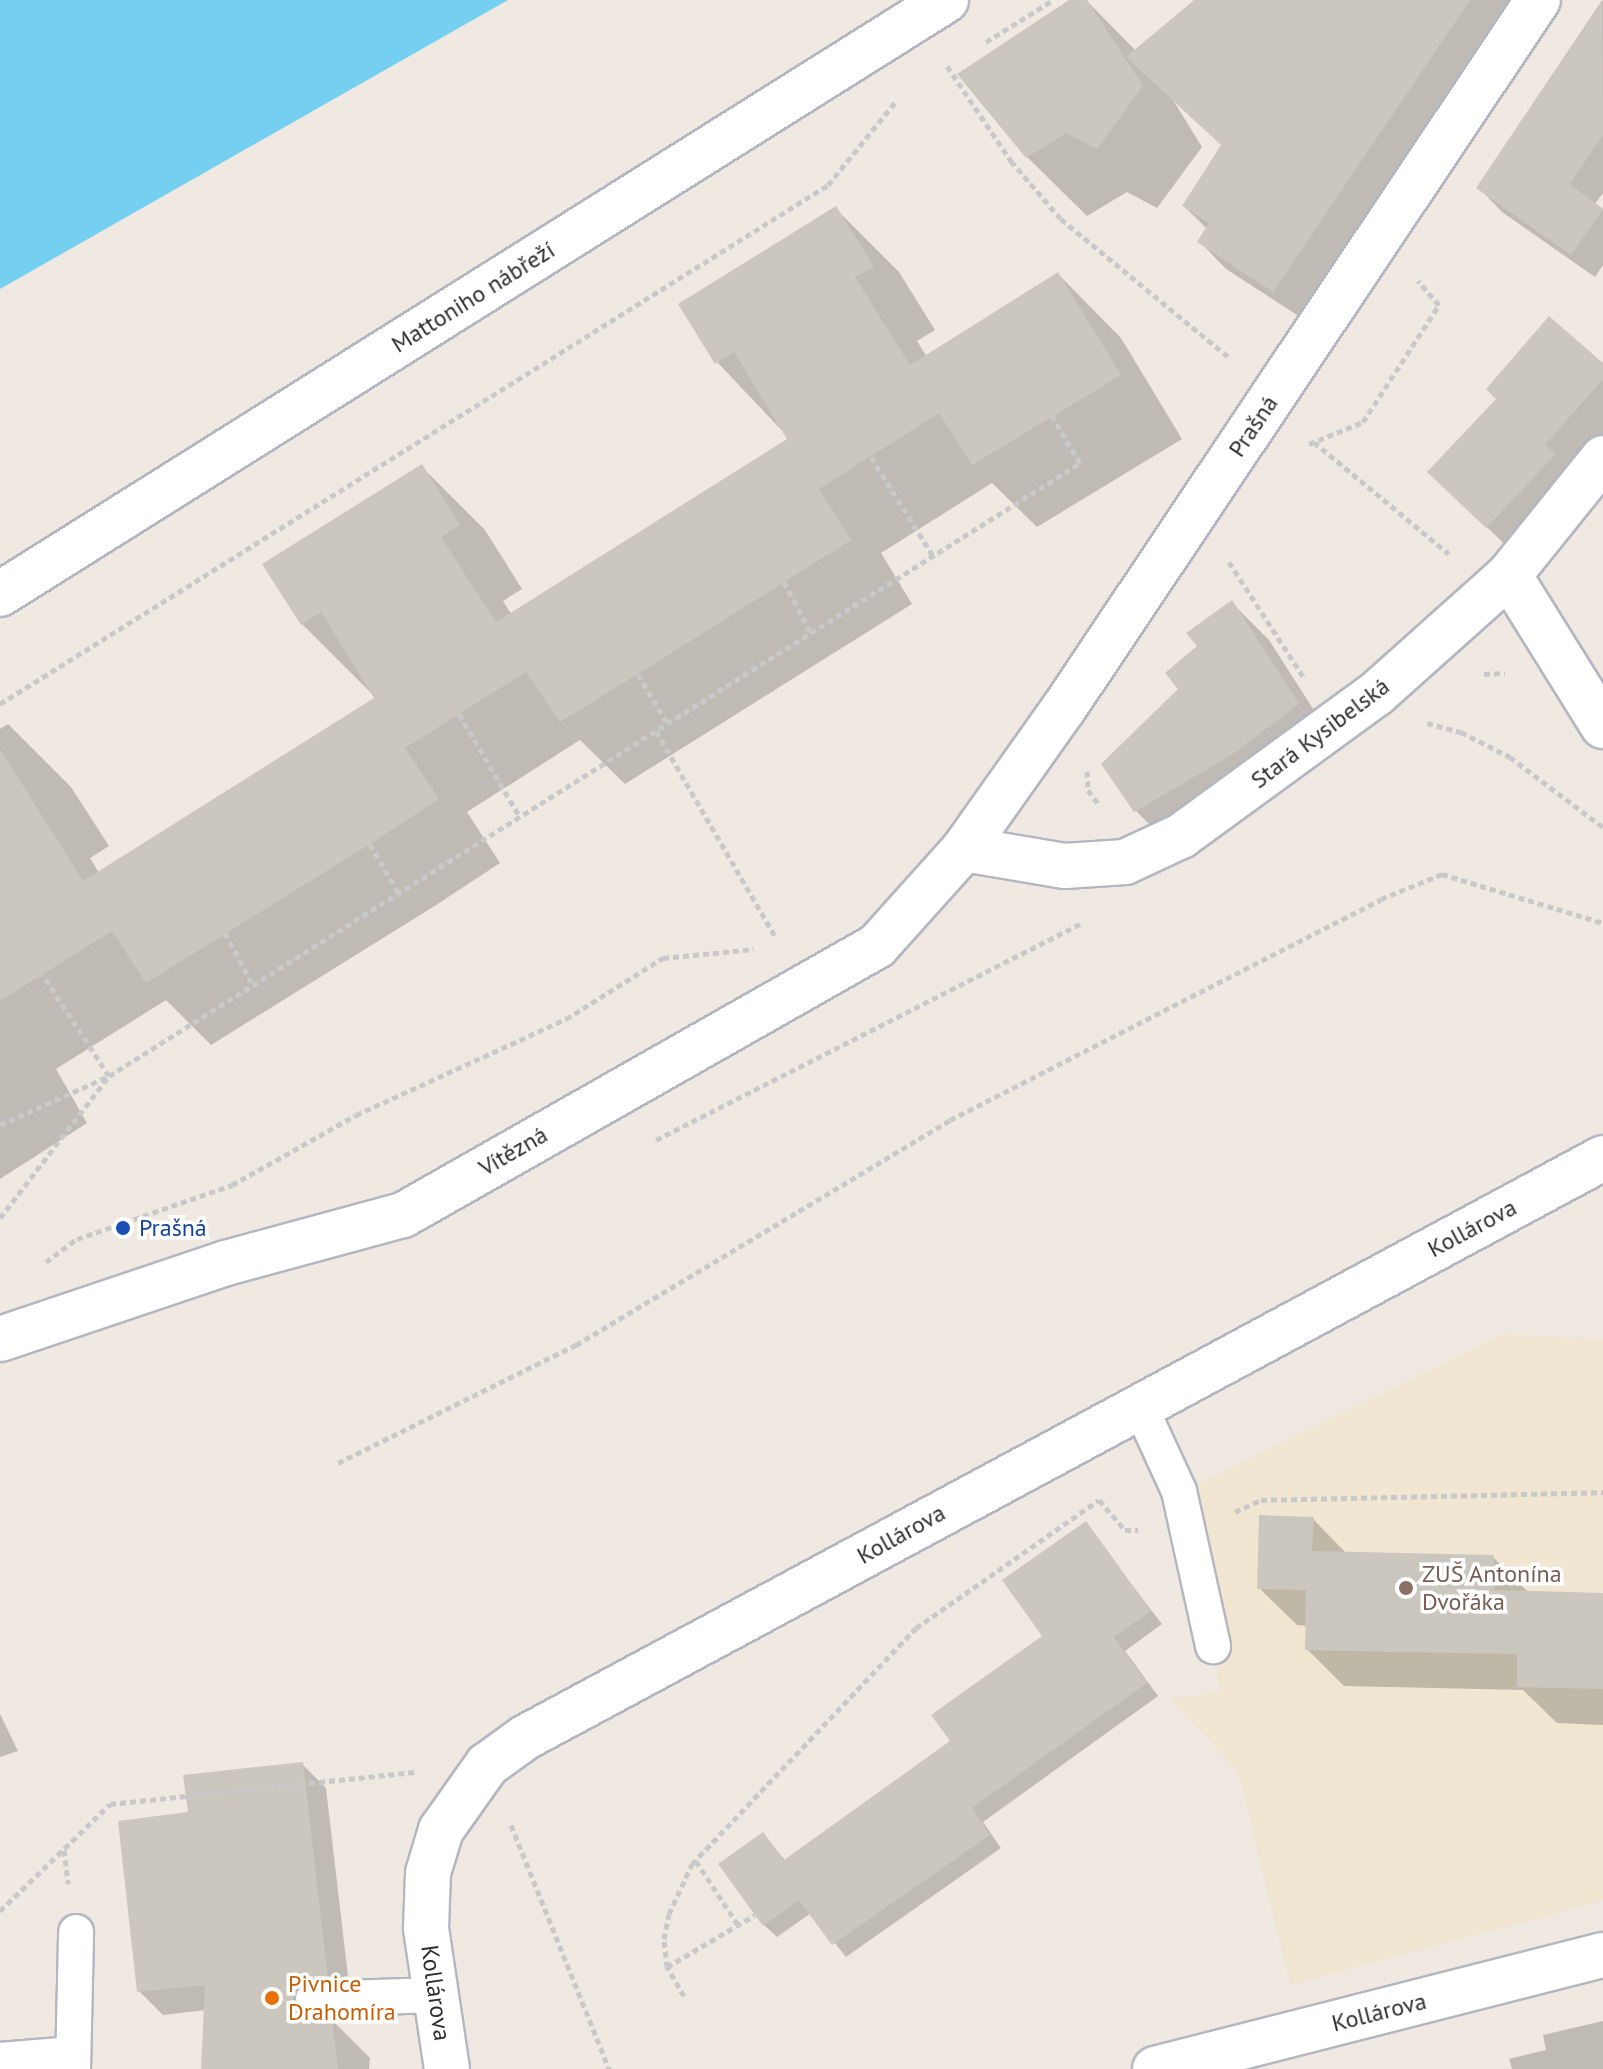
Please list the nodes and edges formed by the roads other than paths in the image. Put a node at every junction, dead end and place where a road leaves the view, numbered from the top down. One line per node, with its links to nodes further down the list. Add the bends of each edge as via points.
1 (946, 0): 5 (street, Mattoniho nábřeží)
2 (1538, 0): 7 (street, Prašná)
3 (1603, 458): 4 (street, Stará Kysibelská)
4 (1509, 575): 6 (street); 7 (street, Stará Kysibelská, via 1376,694 1181,836 1125,862 1065,866)
5 (0, 594)
6 (1603, 726)
7 (964, 849): 9 (street, Vítězná, via 877,946 403,1215 226,1263)
8 (1603, 1158): 10 (street, Kollárova)
9 (0, 1339)
10 (1139, 1404): 11 (lane, via 1179,1491); 14 (street, Kollárova, via 526,1737 487,1765 441,1830 428,1873 426,1928)
11 (1213, 1646)
12 (76, 1932): 17 (lane)
13 (1603, 1955): 19 (street, Kollárova)
14 (437, 1995): 15 (lane); 18 (street, Kollárova)
15 (313, 1999)
16 (0, 2060): 17 (lane)
17 (73, 2062)
18 (447, 2069)
19 (1155, 2069)

